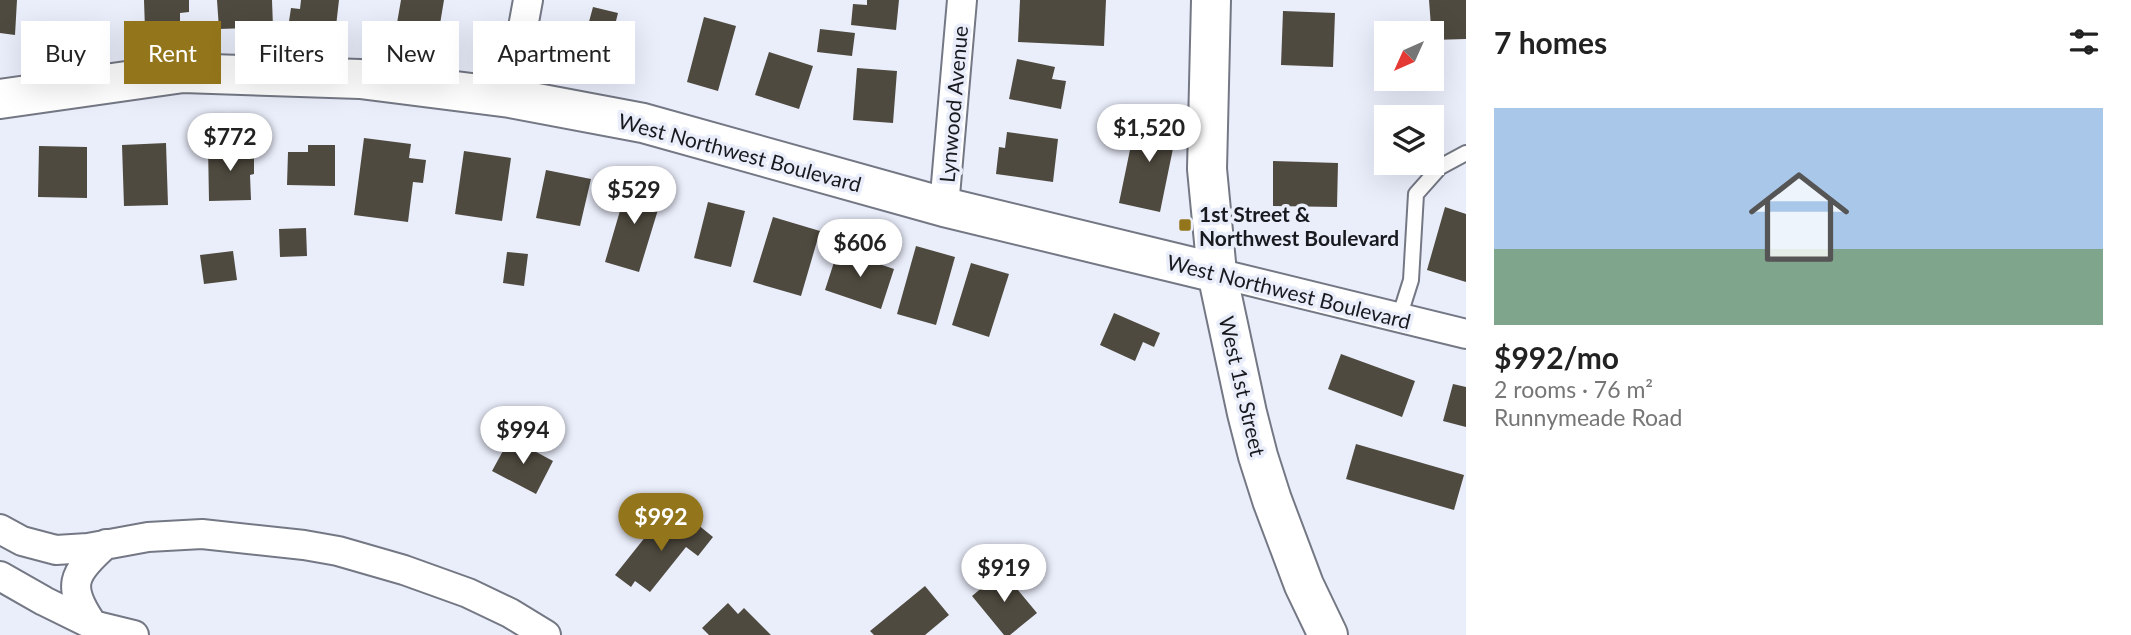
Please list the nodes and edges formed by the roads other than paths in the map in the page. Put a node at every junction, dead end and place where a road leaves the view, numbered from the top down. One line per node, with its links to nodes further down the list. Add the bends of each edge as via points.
1 (528, 0): 4 (street)
2 (962, 0): 7 (street, Lynwood Avenue)
3 (1211, 0): 8 (main road, West 1st Street, via 1207,169)
4 (510, 98): 5 (main road, West Northwest Boulevard, via 360,79 183,73); 7 (main road, West Northwest Boulevard, via 643,123)
5 (0, 99)
6 (1466, 153): 9 (lane, via 1440,167 1416,194 1410,280)
7 (944, 207): 8 (main road, West Northwest Boulevard)
8 (1217, 273): 9 (street, West Northwest Boulevard); 17 (main road, West 1st Street, via 1247,413 1272,500)
9 (1399, 318): 10 (street, West Northwest Boulevard)
10 (1466, 334)
11 (0, 529): 12 (street, via 22,541 56,550)
12 (106, 544): 14 (street, via 79,571 75,594); 16 (street, via 202,534 338,551 468,593)
13 (0, 576): 14 (street)
14 (93, 625): 15 (street)
15 (134, 635)
16 (546, 635)
17 (1328, 635)

